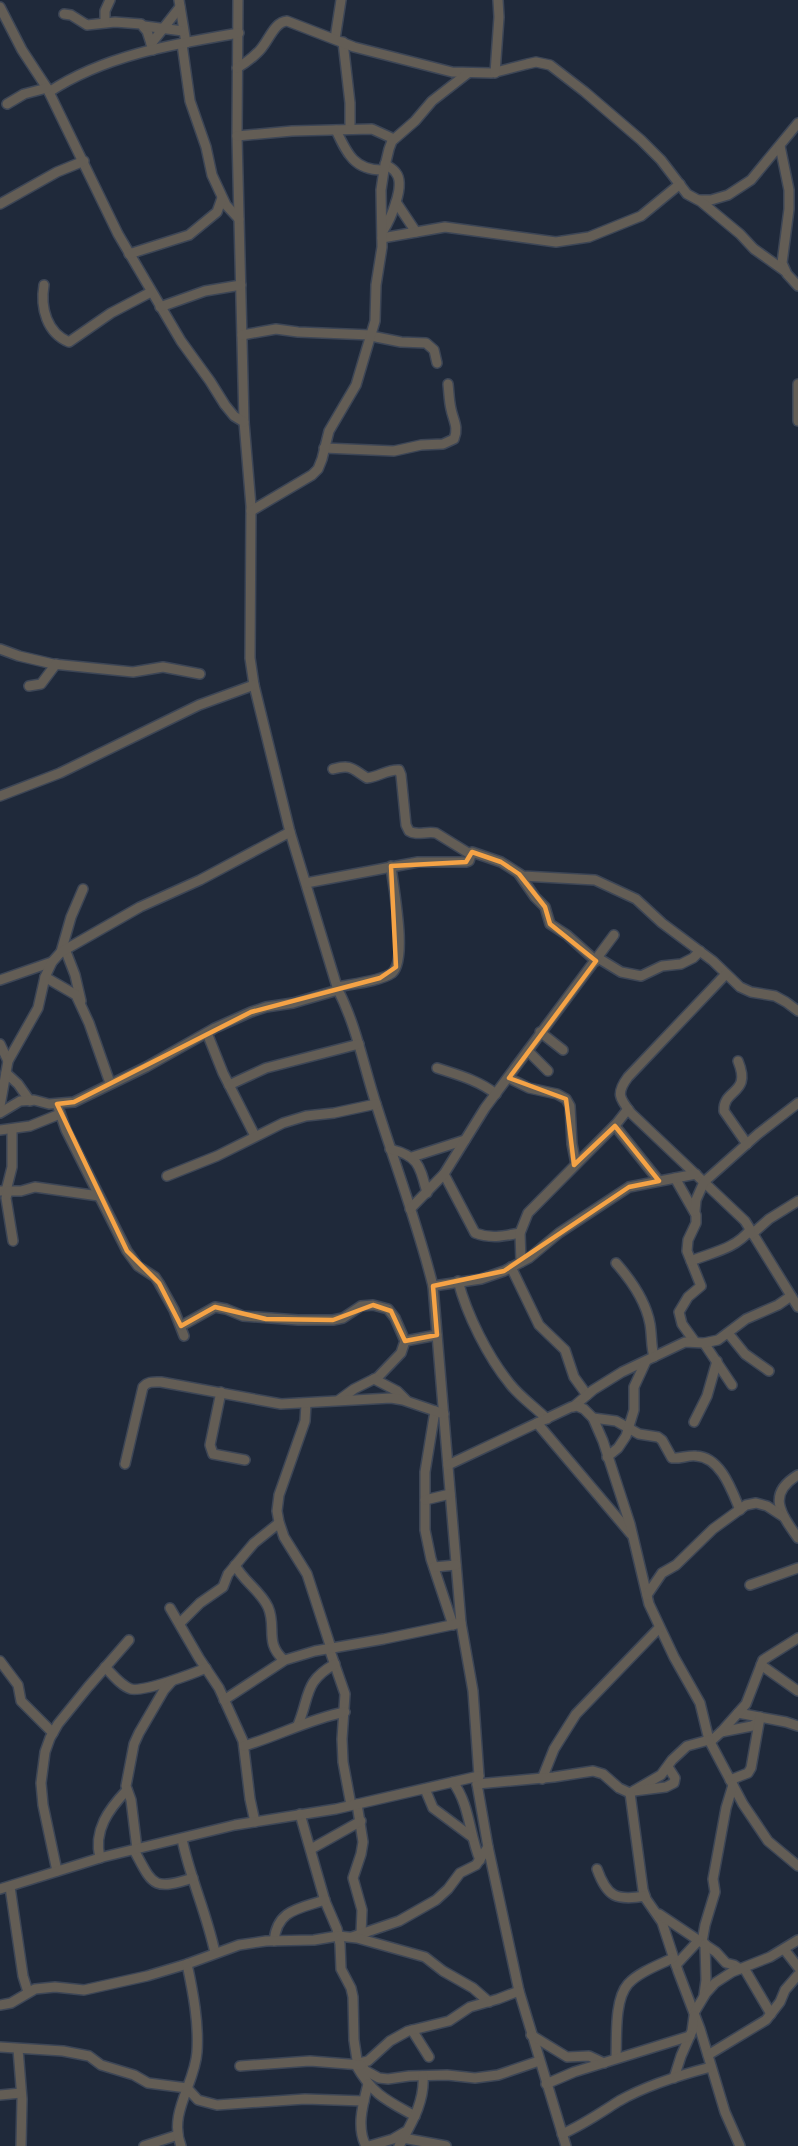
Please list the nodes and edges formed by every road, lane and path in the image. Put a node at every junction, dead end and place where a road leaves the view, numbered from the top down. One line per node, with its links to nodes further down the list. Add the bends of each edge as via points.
1 (110, 0): 8 (street)
2 (238, 0): 12 (street)
3 (341, 0): 13 (street)
4 (498, 0): 18 (street)
5 (179, 4): 10 (street); 11 (street)
6 (0, 8): 19 (street)
7 (64, 14): 8 (street, via 87,25)
8 (105, 22): 9 (street)
9 (144, 26): 10 (street); 15 (street)
10 (165, 28): 11 (street); 15 (street)
11 (183, 31): 14 (street)
12 (239, 33): 14 (street); 16 (street)
13 (339, 40): 16 (street, via 283,21 258,53); 17 (street, via 354,47); 22 (street, via 350,103)
14 (184, 43): 15 (street); 30 (street, via 190,101)
15 (152, 47): 19 (street, via 95,67)
16 (237, 69): 24 (street)
17 (468, 73): 18 (street); 25 (street, via 432,101)
18 (495, 73): 29 (street, via 536,62 550,65 641,140)
19 (48, 90): 20 (street, via 24,94); 27 (street)
20 (7, 104)
21 (798, 123): 26 (street)
22 (350, 129): 23 (street); 25 (street, via 372,129)
23 (336, 130): 24 (street); 28 (street, via 361,167)
24 (237, 136): 34 (street)
25 (394, 139): 28 (street)
26 (780, 146): 31 (street, via 751,180 728,195); 38 (street, via 789,190 782,257)
27 (84, 161): 33 (street); 37 (street)
28 (384, 167): 32 (street, via 398,175); 36 (street)
29 (680, 184): 31 (street, via 687,194); 35 (street, via 641,216 589,237 556,242 445,227)
30 (222, 198): 34 (street); 37 (street, via 217,212 189,235)
31 (699, 200): 38 (street)
32 (396, 202): 35 (street); 36 (street)
33 (0, 204)
34 (239, 219): 40 (street)
35 (416, 232): 36 (street)
36 (382, 236): 45 (street)
37 (129, 254): 42 (street)
38 (785, 271): 41 (street)
39 (44, 285): 42 (street, via 43,310 52,328 69,342)
40 (241, 285): 43 (street, via 205,291); 44 (street)
41 (798, 286)
42 (151, 292): 43 (street)
43 (160, 307): 50 (street, via 225,405)
44 (242, 334): 45 (street, via 276,329); 50 (street)
45 (371, 335): 46 (street, via 426,343 434,350); 51 (street, via 356,385 329,431)
46 (437, 363)
47 (448, 384): 51 (street, via 456,428 449,442 393,451)
48 (798, 384): 49 (street)
49 (798, 421)
50 (244, 422): 52 (street)
51 (324, 448): 52 (street, via 318,469 312,475)
52 (251, 510): 56 (street, via 250,658)
53 (0, 649): 54 (street)
54 (56, 664): 55 (street, via 133,672 163,667); 57 (street, via 41,684)
55 (200, 674)
56 (254, 685): 59 (street, via 199,705 60,773); 60 (street)
57 (29, 686)
58 (333, 769): 61 (street, via 353,767 367,777 399,770 409,831 436,833)
59 (0, 796)
60 (290, 832): 64 (street); 67 (street)
61 (470, 854): 62 (street, via 466,862 418,861); 63 (street, via 488,856)
62 (391, 867): 64 (street); 74 (street, via 399,940 396,967 380,978)
63 (519, 874): 68 (street, via 595,880 636,899); 69 (street, via 545,906 550,924)
64 (306, 883): 74 (street)
65 (83, 889): 67 (street)
66 (615, 935): 69 (street)
67 (63, 951): 70 (street); 75 (street, via 75,975)
68 (700, 951): 69 (street, via 681,964 662,966 641,976 621,972); 71 (street)
69 (597, 960): 78 (street)
70 (52, 962): 72 (street); 73 (street)
71 (726, 974): 76 (street, via 740,987 775,996); 96 (street, via 621,1086 621,1099)
72 (45, 977): 75 (street, via 76,996); 83 (street, via 38,1008)
73 (0, 980)
74 (338, 989): 77 (street, via 266,1007); 80 (street)
75 (81, 1006): 89 (street)
76 (798, 1011)
77 (207, 1032): 89 (street); 90 (street)
78 (540, 1032): 81 (street); 82 (street)
79 (0, 1044): 83 (street)
80 (359, 1044): 90 (street, via 266,1068); 94 (street)
81 (563, 1050)
82 (528, 1051): 86 (street); 88 (street)
83 (8, 1061): 87 (street)
84 (738, 1062): 102 (street, via 742,1084 725,1101 724,1111)
85 (437, 1068): 91 (street, via 483,1084)
86 (548, 1071)
87 (6, 1073): 92 (street); 97 (street)
88 (509, 1078): 91 (street); 105 (street, via 566,1099)
89 (110, 1083): 95 (street)
90 (229, 1085): 100 (street)
91 (496, 1094): 101 (street)
92 (30, 1101): 95 (street); 97 (street)
93 (798, 1103): 102 (street)
94 (376, 1104): 100 (street, via 306,1116); 103 (street)
95 (58, 1109): 99 (street, via 30,1126); 114 (street)
96 (628, 1109): 98 (street); 107 (street)
97 (1, 1110): 99 (street)
98 (615, 1126): 105 (street); 110 (street)
99 (6, 1129): 112 (street, via 12,1167)
100 (255, 1136): 108 (street)
101 (465, 1140): 104 (street); 106 (street)
102 (747, 1144): 111 (street)
103 (390, 1149): 104 (street); 116 (street)
104 (412, 1157): 113 (street, via 419,1164)
105 (576, 1164): 119 (street, via 528,1213)
106 (444, 1174): 113 (street); 119 (street, via 475,1233 499,1237)
107 (696, 1174): 109 (street); 111 (street)
108 (167, 1176)
109 (675, 1178): 110 (street); 117 (street)
110 (659, 1181): 122 (street, via 629,1187)
111 (704, 1182): 117 (street); 118 (street, via 745,1221)
112 (5, 1191): 114 (street, via 35,1187); 120 (street)
113 (427, 1192): 116 (street)
114 (99, 1196): 128 (street, via 127,1251 159,1283)
115 (798, 1201): 118 (street)
116 (410, 1209): 126 (street)
117 (695, 1210): 121 (street, via 696,1223 687,1245)
118 (751, 1232): 121 (street, via 731,1246); 127 (street)
119 (520, 1233): 122 (street)
120 (13, 1241)
121 (691, 1260): 133 (street, via 701,1286 679,1312 682,1324)
122 (521, 1262): 124 (street)
123 (616, 1263): 134 (street, via 647,1314)
124 (511, 1267): 125 (street, via 481,1279); 140 (street, via 539,1325 565,1350 573,1377)
125 (458, 1281): 126 (street); 147 (street, via 471,1321 501,1372)
126 (433, 1286): 130 (street)
127 (795, 1302): 129 (street, via 746,1319)
128 (181, 1326): 131 (street); 132 (street, via 215,1307 243,1316 333,1320 361,1306 373,1305 391,1311)
129 (728, 1333): 133 (street, via 718,1340); 136 (street, via 745,1354)
130 (437, 1335): 132 (street); 145 (street)
131 (184, 1336)
132 (405, 1341): 137 (street, via 401,1353)
133 (699, 1343): 134 (street, via 685,1342); 135 (street)
134 (650, 1359): 140 (street); 150 (street, via 634,1387)
135 (717, 1361): 138 (street); 148 (street)
136 (769, 1371)
137 (374, 1379): 141 (street); 142 (street)
138 (732, 1385)
139 (221, 1392): 143 (street, via 281,1404); 152 (street, via 210,1450 213,1454); 153 (street, via 146,1383)
140 (587, 1395): 144 (street)
141 (338, 1401): 142 (street); 143 (street)
142 (407, 1401): 145 (street)
143 (306, 1404): 160 (street, via 305,1421 279,1495)
144 (573, 1407): 146 (street, via 584,1409); 147 (street)
145 (439, 1413): 154 (street); 157 (street, via 425,1472)
146 (593, 1418): 150 (street); 151 (street)
147 (547, 1419): 149 (street)
148 (694, 1422)
149 (537, 1424): 154 (street); 161 (street)
150 (629, 1427): 151 (street, via 623,1442); 158 (street, via 639,1434 658,1437 672,1458 697,1455 713,1464 727,1481)
151 (607, 1457): 161 (street)
152 (245, 1460)
153 (124, 1464)
154 (448, 1465): 156 (street)
155 (798, 1475): 159 (street, via 789,1480 778,1496)
156 (450, 1494): 157 (street); 164 (street)
157 (425, 1500): 165 (street, via 425,1530)
158 (740, 1510): 159 (street, via 756,1503); 168 (street, via 662,1574)
159 (784, 1517): 162 (street)
160 (279, 1523): 163 (street); 175 (street, via 307,1574)
161 (633, 1536): 168 (street)
162 (798, 1538)
163 (235, 1565): 170 (street, via 223,1587); 176 (street, via 268,1606 274,1650)
164 (456, 1565): 165 (street); 171 (street)
165 (434, 1567): 171 (street)
166 (798, 1568): 167 (street)
167 (750, 1585)
168 (647, 1595): 172 (street)
169 (170, 1608): 170 (street)
170 (180, 1623): 181 (street)
171 (457, 1624): 175 (street); 196 (street, via 473,1692)
172 (659, 1628): 192 (street, via 700,1703); 195 (street, via 576,1714 554,1749)
173 (129, 1640): 180 (street)
174 (796, 1643): 179 (street, via 767,1656)
175 (330, 1648): 176 (street); 178 (street)
176 (284, 1660): 184 (street)
177 (0, 1661): 191 (street, via 18,1685 21,1701)
178 (335, 1664): 185 (street, via 345,1694); 188 (street, via 314,1679)
179 (761, 1665): 183 (street); 186 (street, via 750,1696)
180 (105, 1667): 182 (street, via 130,1688); 191 (street)
181 (206, 1668): 182 (street); 184 (street)
182 (172, 1681): 200 (street, via 136,1740)
183 (798, 1691)
184 (224, 1700): 193 (street)
185 (345, 1712): 188 (street); 202 (street, via 343,1762)
186 (738, 1713): 187 (street); 190 (street)
187 (760, 1720): 189 (street); 190 (street, via 752,1726); 198 (street, via 751,1768)
188 (298, 1725): 193 (street)
189 (798, 1726)
190 (721, 1732): 192 (street)
191 (53, 1733): 215 (street, via 45,1752 41,1783)
192 (709, 1741): 194 (street, via 687,1746); 198 (street)
193 (244, 1746): 205 (street)
194 (668, 1767): 201 (street); 201 (street, via 674,1783)
195 (542, 1779): 196 (street); 201 (street, via 593,1771)
196 (478, 1780): 197 (street); 208 (street)
197 (453, 1782): 199 (street); 206 (street, via 465,1805)
198 (732, 1782): 213 (street, via 768,1841); 226 (street, via 713,1879 715,1892)
199 (425, 1789): 202 (street); 206 (street, via 433,1808)
200 (127, 1790): 210 (street); 211 (street, via 100,1828)
201 (632, 1792): 219 (street)
202 (354, 1805): 203 (street); 204 (street)
203 (300, 1815): 205 (street); 209 (street)
204 (361, 1821): 209 (street); 222 (street, via 362,1854 353,1878 362,1910)
205 (255, 1822): 207 (street)
206 (472, 1837): 212 (street)
207 (182, 1839): 210 (street); 216 (street)
208 (488, 1847): 212 (street); 234 (street)
209 (311, 1849): 220 (street)
210 (135, 1850): 211 (street); 216 (street, via 156,1884)
211 (100, 1858): 215 (street)
212 (480, 1860): 222 (street, via 460,1873 436,1900 399,1921)
213 (798, 1866)
214 (597, 1869): 219 (street, via 604,1887 616,1897)
215 (57, 1872): 217 (street)
216 (193, 1878): 228 (street)
217 (10, 1887): 218 (street); 235 (street)
218 (0, 1889)
219 (645, 1896): 221 (street)
220 (325, 1900): 223 (street); 225 (street, via 285,1916 275,1928)
221 (656, 1913): 226 (street); 229 (street)
222 (356, 1935): 223 (street); 237 (street, via 425,1957)
223 (338, 1936): 225 (street); 251 (street, via 341,1970 353,1997)
224 (798, 1940): 227 (street)
225 (274, 1941): 228 (street)
226 (702, 1942): 229 (street); 232 (street, via 726,1963); 236 (street)
227 (784, 1949): 231 (street); 232 (street)
228 (214, 1953): 230 (street)
229 (674, 1961): 239 (street); 248 (street, via 635,1979 623,1992)
230 (188, 1964): 235 (street, via 84,1990 55,1987); 259 (street, via 197,2050)
231 (798, 1967)
232 (742, 1968): 236 (street, via 715,1983); 240 (street)
233 (798, 1975): 240 (street)
234 (519, 1991): 237 (street); 242 (street)
235 (28, 1992): 238 (street)
236 (704, 1998): 239 (street)
237 (489, 2002): 241 (street, via 470,2007 449,2021)
238 (0, 2005)
239 (695, 2014): 243 (street); 246 (street)
240 (771, 2014): 246 (street)
241 (412, 2030): 247 (street); 251 (street)
242 (531, 2035): 249 (street); 250 (street, via 567,2056 589,2056)
243 (690, 2036): 248 (street); 256 (street)
244 (0, 2047): 245 (street)
245 (18, 2049): 259 (street, via 89,2056 101,2065 148,2083); 260 (street)
246 (708, 2055): 253 (street)
247 (429, 2057)
248 (616, 2058): 250 (street)
249 (539, 2061): 254 (street, via 498,2075 475,2078); 257 (street)
250 (604, 2062): 257 (street)
251 (358, 2064): 252 (street, via 310,2061); 255 (street); 258 (street)
252 (240, 2066)
253 (711, 2067): 256 (street); 275 (street)
254 (423, 2076): 255 (street); 265 (street, via 422,2096)
255 (384, 2079): 258 (street)
256 (674, 2079): 266 (street, via 619,2101)
257 (546, 2084): 266 (street)
258 (368, 2087): 262 (street); 263 (street); 264 (street)
259 (187, 2088): 263 (street, via 198,2100 217,2105); 267 (street, via 179,2109)
260 (21, 2093): 261 (street); 269 (street)
261 (0, 2095)
262 (384, 2099): 264 (street); 265 (street)
263 (349, 2100): 264 (street)
264 (363, 2102): 272 (street, via 361,2129)
265 (407, 2131): 268 (street); 268 (street); 272 (street)
266 (562, 2134): 274 (street)
267 (178, 2135): 270 (street); 271 (street)
268 (417, 2140): 273 (street)
269 (21, 2146)
270 (144, 2146)
271 (181, 2146)
272 (366, 2146)
273 (446, 2146)
274 (566, 2146)
275 (740, 2146)

